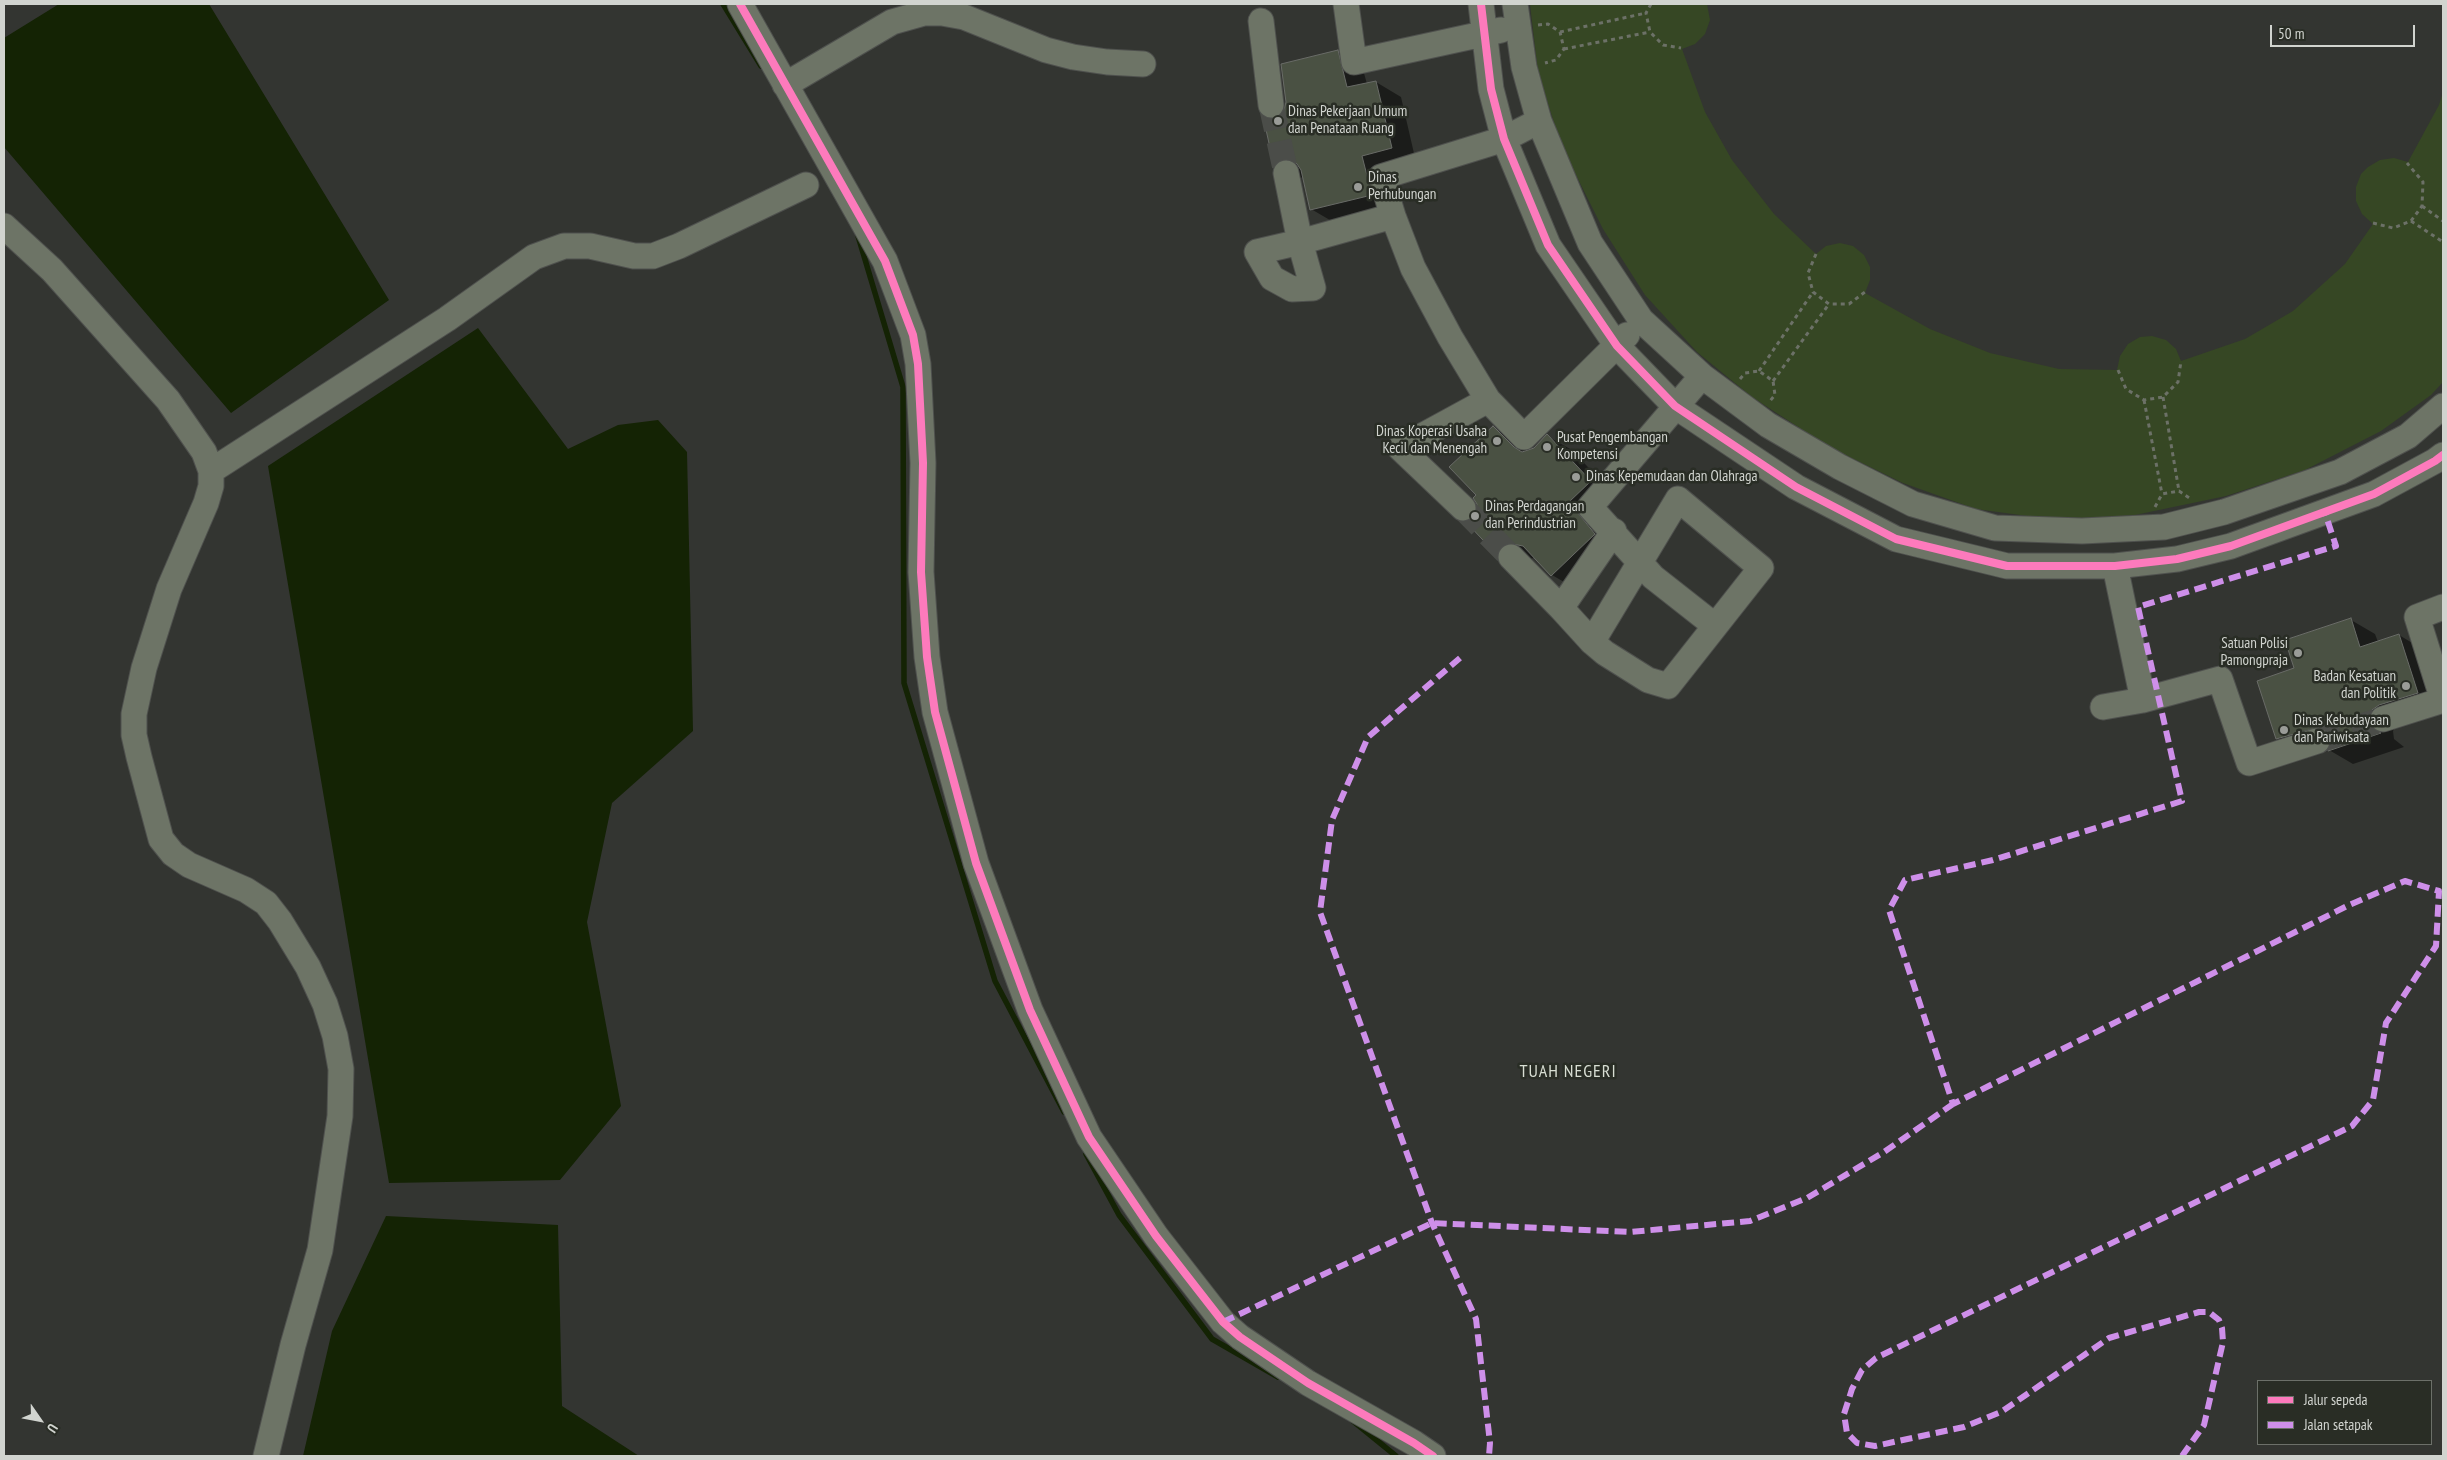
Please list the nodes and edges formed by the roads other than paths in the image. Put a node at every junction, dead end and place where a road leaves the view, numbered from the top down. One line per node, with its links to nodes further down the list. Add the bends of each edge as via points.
1 (740, 4): 8 (street)
2 (1346, 4): 6 (street, via 1354,62)
3 (1482, 4): 6 (street)
4 (1516, 15): 6 (street); 10 (street, via 1524,67)
5 (1261, 21): 9 (street)
6 (1484, 33): 11 (street, via 1491,89)
7 (1143, 64): 8 (street, via 1073,57 1046,50 964,17 942,12 924,13 892,22)
8 (785, 85): 42 (street, via 885,261 913,335 921,425 922,591 926,657 935,712 976,863 1030,1010 1085,1128 1156,1236 1223,1322 1308,1383)
9 (1271, 105)
10 (1539, 121): 11 (street); 16 (street, via 1590,242)
11 (1504, 139): 14 (street, via 1381,177); 17 (street, via 1548,245)
12 (1286, 173): 14 (street, via 1300,242)
13 (806, 185): 23 (street, via 653,256 634,256 590,246 564,246 534,257 447,319)
14 (1393, 216): 19 (street, via 1414,268 1450,338)
15 (4, 226): 23 (street, via 52,270 168,400 204,452)
16 (1640, 320): 17 (street); 18 (street)
17 (1617, 346): 19 (street, via 1524,437); 20 (street)
18 (1702, 376): 20 (street); 26 (street, via 1768,425 1840,467 1912,504 1995,528 2082,531 2159,527)
19 (1488, 400): 25 (street, via 1400,448)
20 (1675, 406): 28 (street, via 1590,507); 32 (street, via 1796,487 1896,539 2007,566)
21 (2443, 406): 24 (street, via 2408,436 2340,472)
22 (2441, 464): 27 (street)
23 (211, 471): 41 (street, via 206,503 169,589 144,668 134,714 134,735 161,839 173,854 189,865 246,890 266,904 280,921 308,967 325,1004 341,1069 340,1116 320,1250)
24 (2311, 483): 26 (street); 27 (street)
25 (1463, 508)
26 (2224, 512): 29 (street)
27 (2325, 513): 29 (street)
28 (1614, 531): 31 (street); 34 (street)
29 (2231, 546): 32 (street, via 2177,559)
30 (1511, 557): 34 (street)
31 (1640, 561): 35 (street, via 1654,577); 35 (street, via 1678,499 1761,568); 36 (street)
32 (2115, 566): 37 (street)
33 (2443, 607): 39 (street, via 2417,617 2443,700)
34 (1561, 608): 36 (street)
35 (1714, 625): 36 (street, via 1668,686 1648,680 1605,654)
36 (1592, 642)
37 (2144, 700): 38 (street); 40 (street, via 2220,679 2249,763)
38 (2103, 707)
39 (2383, 720)
40 (2317, 741)
41 (266, 1456)
42 (1433, 1456)

